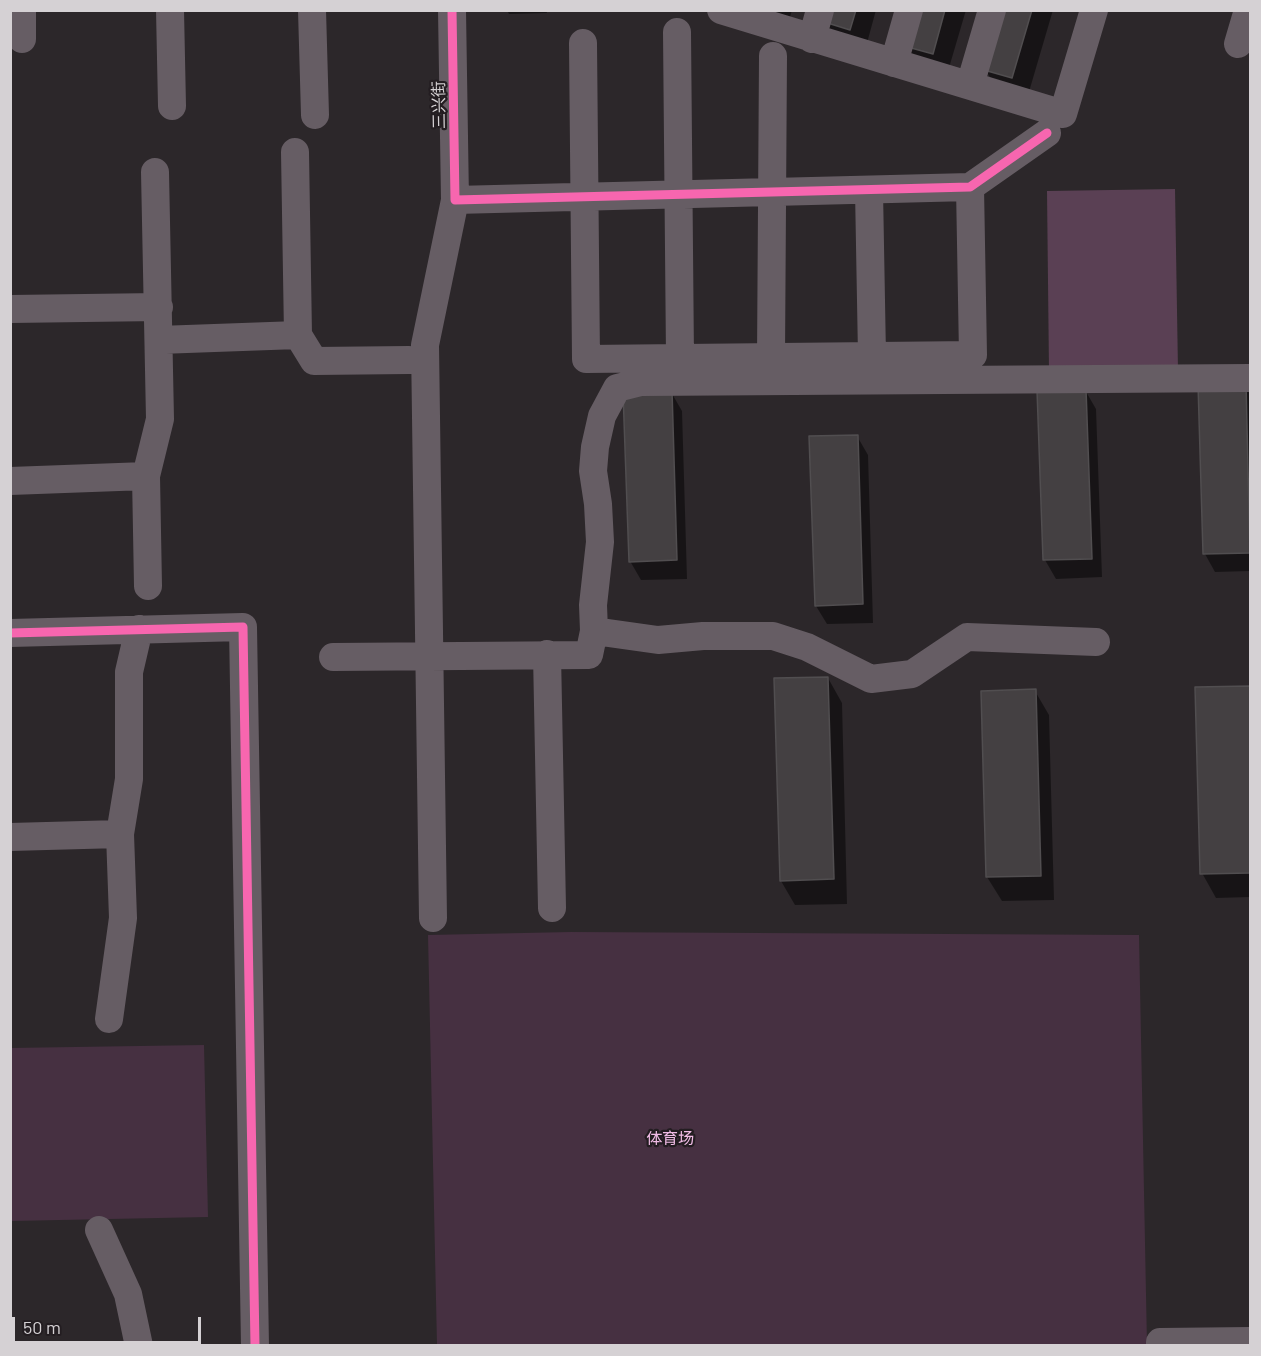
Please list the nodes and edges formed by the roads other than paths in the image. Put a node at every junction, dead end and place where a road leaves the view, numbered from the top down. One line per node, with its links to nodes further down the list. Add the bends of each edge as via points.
1 (22, 10): 12 (street)
2 (170, 10): 19 (street)
3 (312, 10): 20 (street)
4 (452, 10): 29 (street, 三兴街)
5 (721, 10): 13 (street)
6 (820, 10): 13 (street)
7 (909, 10): 17 (street)
8 (992, 10): 18 (street)
9 (1094, 10): 21 (street)
10 (1248, 10): 15 (street)
11 (677, 32): 27 (street)
12 (22, 39)
13 (812, 39): 17 (street)
14 (583, 43): 28 (street)
15 (1238, 44)
16 (773, 56): 26 (street)
17 (894, 63): 18 (street)
18 (970, 85): 21 (street)
19 (172, 106)
20 (315, 115)
21 (1055, 123): 24 (street)
22 (295, 152): 32 (street)
23 (155, 172): 30 (street)
24 (970, 187): 25 (street); 34 (street, via 973,355)
25 (869, 190): 26 (street); 34 (street)
26 (772, 192): 27 (street); 35 (street)
27 (678, 195): 28 (street); 36 (street)
28 (585, 197): 29 (street); 36 (street, via 586,359)
29 (455, 200): 47 (street, 三兴街, via 425,345)
30 (159, 307): 31 (street); 33 (street)
31 (10, 309)
32 (298, 335): 33 (street); 37 (street, via 314,361)
33 (159, 340): 39 (street, via 160,419)
34 (872, 356): 35 (street)
35 (771, 357): 36 (street)
36 (680, 358)
37 (409, 360)
38 (1251, 378): 43 (street, via 641,382 617,388 602,416 595,447 593,471 600,542)
39 (146, 476): 40 (street); 41 (street)
40 (10, 481)
41 (148, 586)
42 (139, 629): 44 (street); 49 (street, via 129,672 129,779); 57 (street, via 243,627)
43 (594, 631): 45 (street, via 658,640 773,636 807,647 871,679 912,674 967,637); 46 (street, via 589,655)
44 (10, 633)
45 (1096, 642)
46 (546, 654): 47 (street); 51 (street)
47 (429, 656): 48 (street); 52 (street, 三兴街)
48 (333, 657)
49 (120, 834): 50 (street); 53 (street, via 123,918)
50 (10, 837)
51 (552, 908)
52 (433, 918)
53 (109, 1019)
54 (99, 1230): 56 (street, via 128,1294)
55 (1251, 1341): 58 (street, via 1160,1342)
56 (139, 1346)
57 (255, 1346)
58 (1160, 1346)

